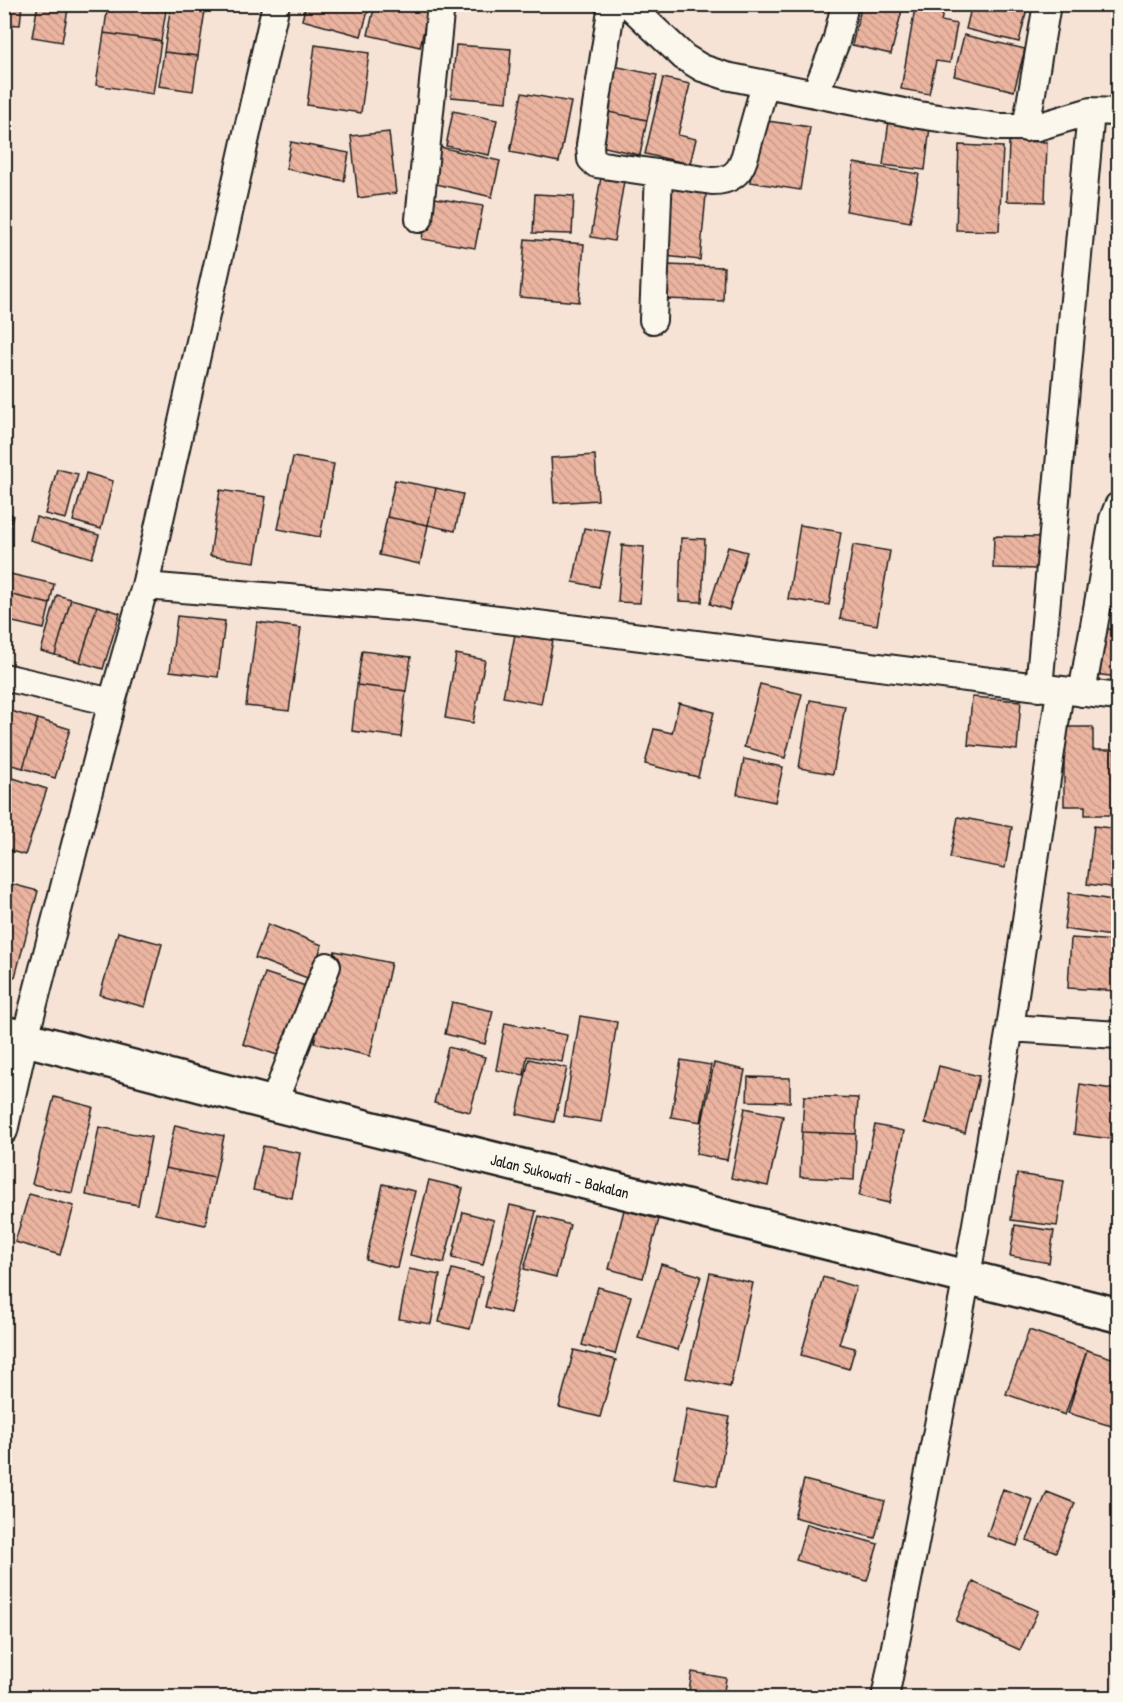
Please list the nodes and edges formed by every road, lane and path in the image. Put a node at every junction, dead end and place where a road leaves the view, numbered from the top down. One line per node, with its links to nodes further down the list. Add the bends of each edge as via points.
1 (276, 4): 16 (street)
2 (441, 4): 13 (street)
3 (612, 4): 12 (street, via 591,159 600,165)
4 (628, 4): 7 (street, via 693,64)
5 (845, 4): 8 (street, via 836,42)
6 (1047, 4): 11 (street)
7 (765, 84): 8 (street); 12 (street, via 744,159 733,177 712,181)
8 (815, 94): 11 (street, via 975,125)
9 (1091, 111): 10 (street); 11 (street); 18 (street)
10 (1119, 112)
11 (1026, 128)
12 (659, 173): 14 (street)
13 (418, 219)
14 (653, 320)
15 (1119, 506): 18 (street)
16 (145, 586): 18 (street, via 410,608); 20 (street)
17 (4, 677): 20 (street)
18 (1060, 690): 19 (street); 22 (street)
19 (1119, 697)
20 (112, 702): 24 (street)
21 (327, 966): 25 (street)
22 (1010, 1028): 23 (street); 27 (street)
23 (1119, 1035)
24 (15, 1036): 25 (street, Jalan Sukowati - Bakalan); 26 (street)
25 (273, 1104): 27 (street, Jalan Sukowati - Bakalan)
26 (4, 1131)
27 (967, 1276): 28 (street, Jalan Sukowati - Bakalan); 29 (street)
28 (1119, 1315)
29 (885, 1698)

